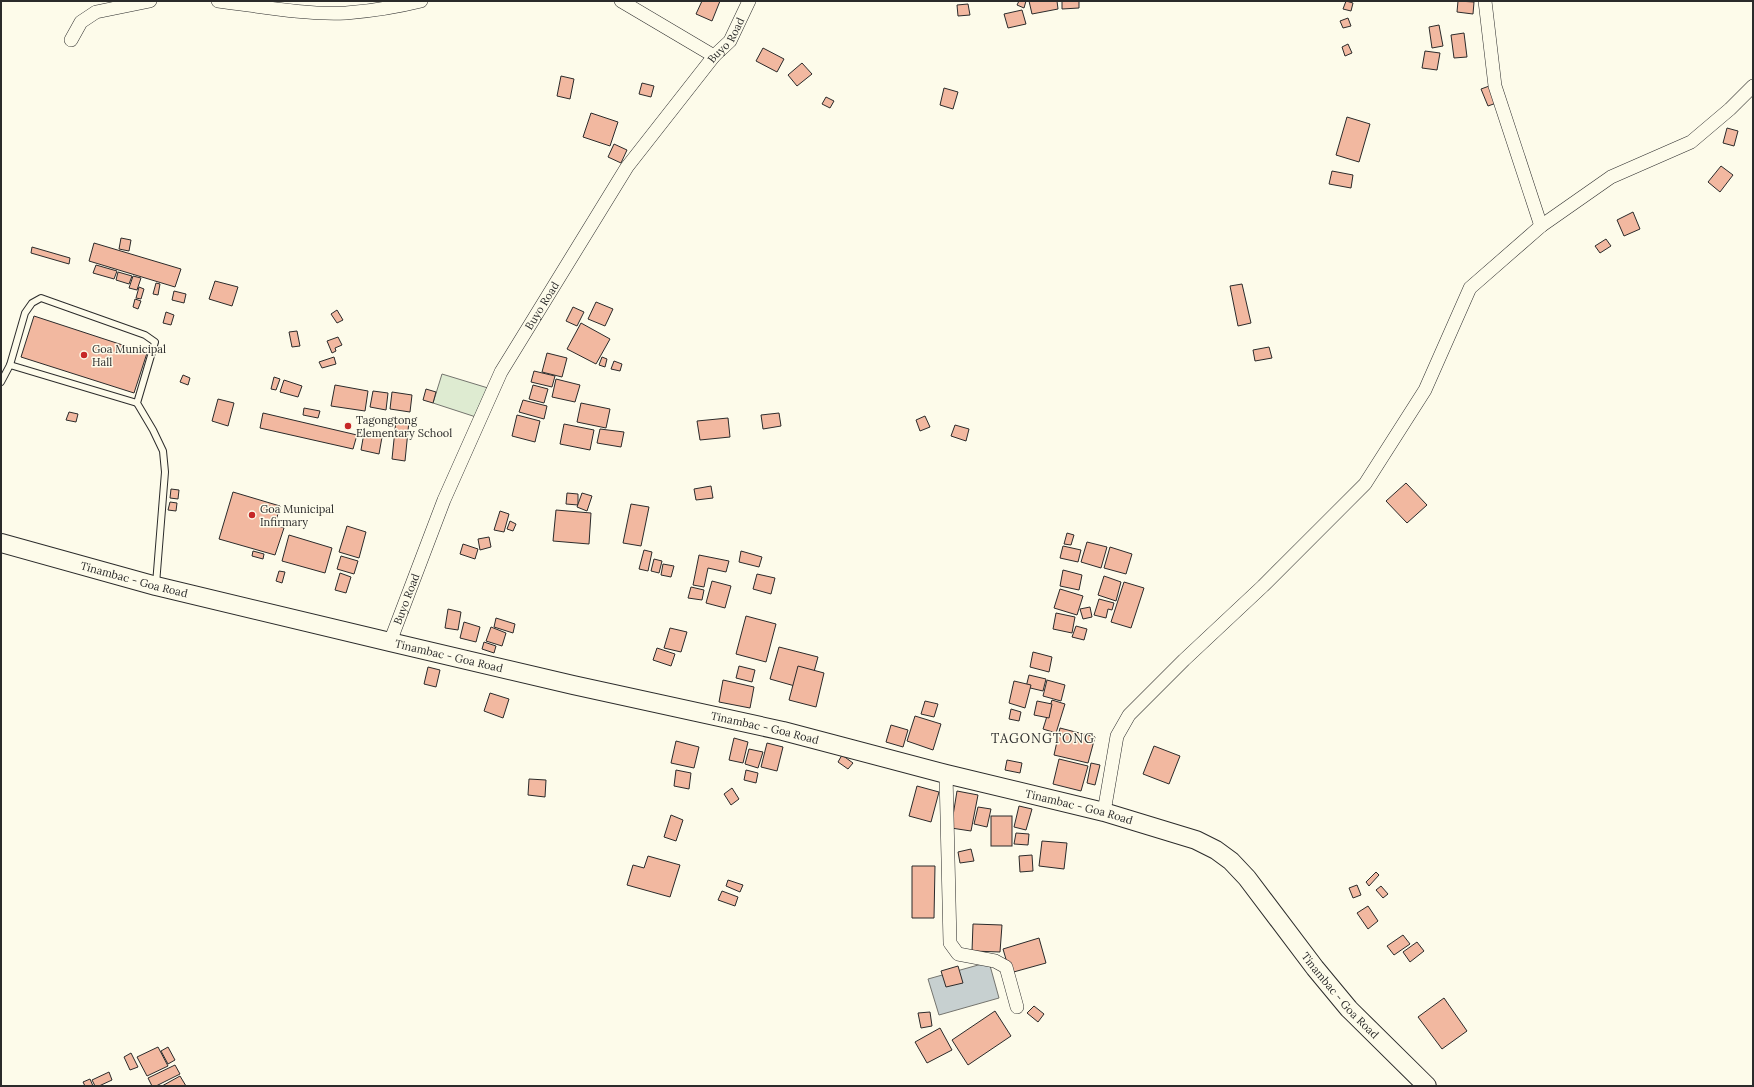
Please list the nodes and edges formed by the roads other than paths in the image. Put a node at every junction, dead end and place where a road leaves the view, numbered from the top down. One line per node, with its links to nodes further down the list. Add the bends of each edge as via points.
1 (150, 1): 9 (street, via 96,12 81,22)
2 (218, 1): 8 (street)
3 (421, 1): 7 (street)
4 (621, 1): 10 (street)
5 (749, 1): 10 (street, Buyo Road, via 730,41)
6 (1485, 1): 12 (street, via 1495,86)
7 (399, 4): 8 (street, via 345,13)
8 (297, 6)
9 (71, 40)
10 (714, 56): 18 (street, Buyo Road, via 627,167 502,372 444,500)
11 (1753, 86): 12 (street, via 1691,142 1611,177)
12 (1541, 226): 20 (street, via 1470,288 1425,390 1365,484 1129,715 1118,736)
13 (10, 365): 14 (lane); 15 (lane); 15 (lane, via 25,313 32,303 41,298 130,329 155,342)
14 (1, 382)
15 (137, 403): 17 (lane, via 163,451 166,472)
16 (1, 543): 17 (main road, Tinambac - Goa Road)
17 (156, 586): 18 (main road, Tinambac - Goa Road)
18 (390, 642): 19 (main road, Tinambac - Goa Road, via 783,731)
19 (946, 774): 20 (main road, Tinambac - Goa Road); 21 (street, via 950,943 958,954 995,961 1006,967)
20 (1104, 812): 22 (main road, Tinambac - Goa Road, via 1196,840 1231,861 1349,1009)
21 (1017, 1007)
22 (1427, 1086)

